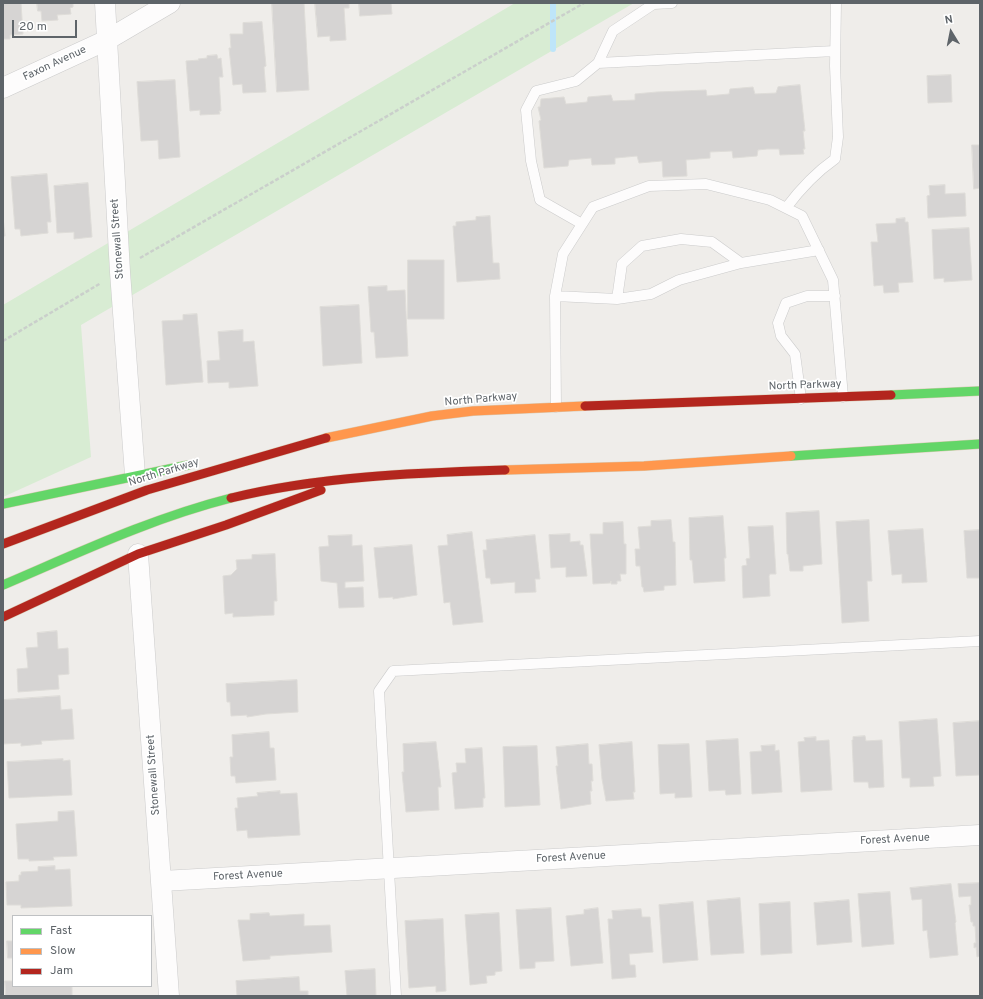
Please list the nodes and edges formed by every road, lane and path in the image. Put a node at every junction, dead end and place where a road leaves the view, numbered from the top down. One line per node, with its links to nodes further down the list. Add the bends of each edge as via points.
1 (105, 3): 7 (street, Stonewall Street)
2 (170, 3): 7 (street, Faxon Avenue)
3 (584, 3): 14 (path)
4 (672, 3): 6 (lane)
5 (836, 3): 8 (lane)
6 (654, 4): 9 (lane, via 613,31)
7 (106, 40): 10 (street, Faxon Avenue); 29 (street, Stonewall Street)
8 (835, 50): 9 (lane); 11 (lane, via 838,137 835,159 816,172)
9 (598, 63): 12 (lane, via 576,81 536,90 526,110 531,161 540,200)
10 (3, 88)
11 (786, 208): 12 (lane, via 770,200 706,184 649,186 593,207); 13 (lane, via 802,216)
12 (582, 224): 17 (lane, via 563,254)
13 (818, 250): 15 (lane); 18 (lane, via 833,280)
14 (137, 260)
15 (741, 263): 19 (lane, via 679,280 651,294); 19 (lane, via 712,242 681,239 642,246 622,264)
16 (103, 282): 20 (path)
17 (555, 296): 19 (lane); 24 (lane)
18 (835, 296): 22 (lane); 23 (lane, via 807,296 786,303 778,323 781,336 795,354)
19 (616, 299)
20 (3, 341)
21 (980, 391): 22 (main road, North Parkway)
22 (843, 397): 23 (main road, North Parkway)
23 (801, 399): 24 (main road, North Parkway)
24 (556, 406): 25 (main road, North Parkway, via 432,416)
25 (322, 439): 27 (main road); 32 (main road, North Parkway, via 147,490)
26 (980, 444): 30 (main road, via 644,466)
27 (221, 459)
28 (198, 463): 29 (main road)
29 (135, 475): 31 (main road)
30 (350, 478): 33 (main road, via 226,526); 34 (main road, via 295,484 208,504 116,537)
31 (3, 504)
32 (3, 544)
33 (138, 554): 35 (main road); 39 (street, Stonewall Street)
34 (3, 585)
35 (3, 617)
36 (980, 641): 38 (lane, via 393,671 379,691)
37 (980, 835): 38 (street, Forest Avenue)
38 (389, 868): 39 (street, Forest Avenue); 41 (lane)
39 (162, 881): 40 (street, Stonewall Street)
40 (169, 996)
41 (396, 996)

